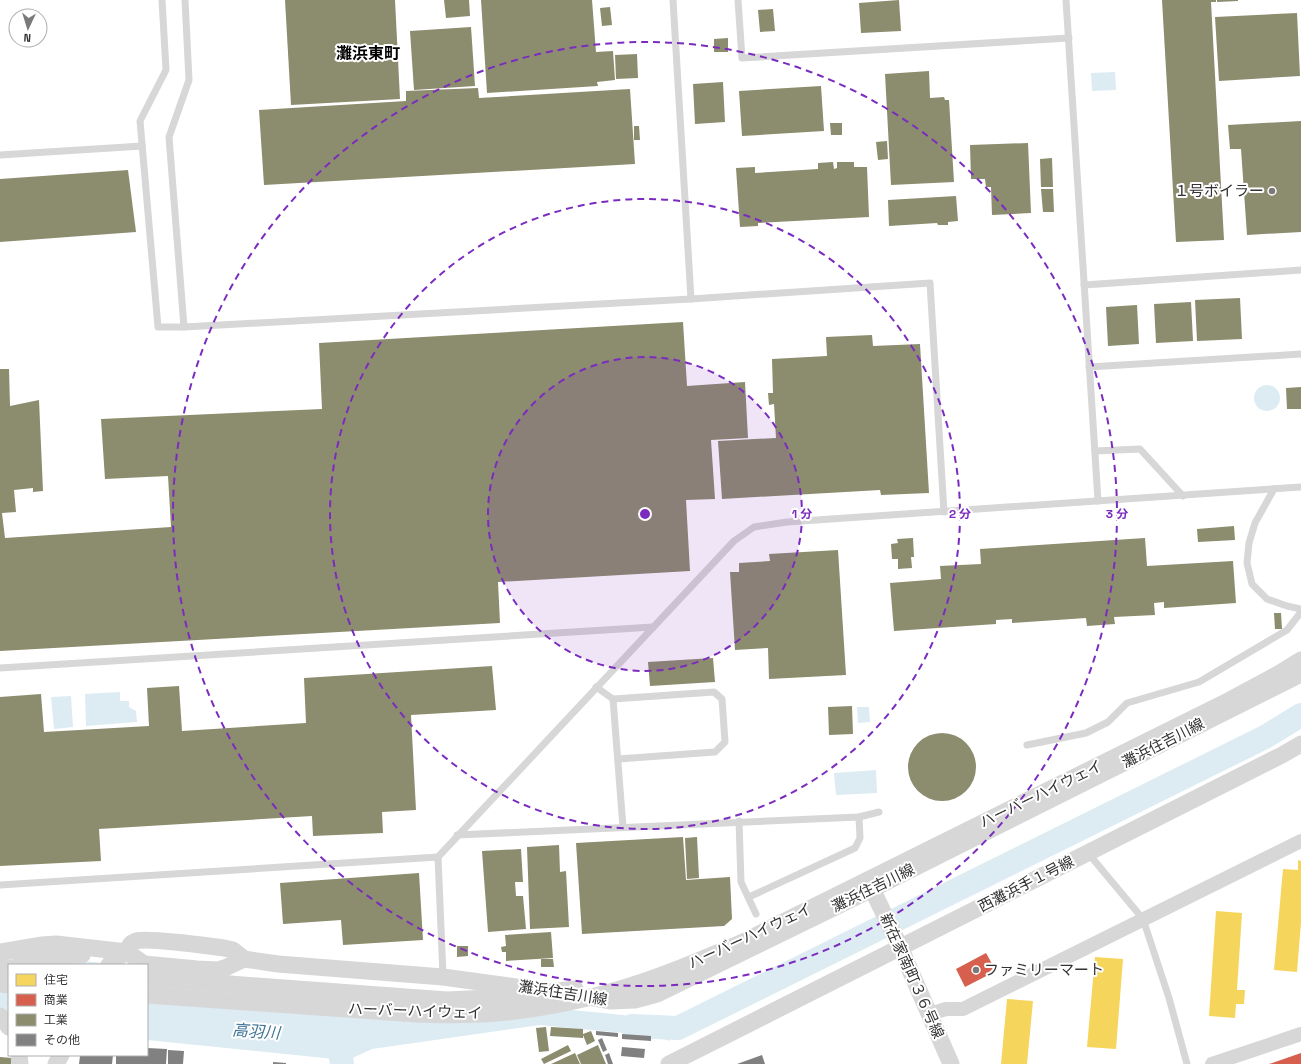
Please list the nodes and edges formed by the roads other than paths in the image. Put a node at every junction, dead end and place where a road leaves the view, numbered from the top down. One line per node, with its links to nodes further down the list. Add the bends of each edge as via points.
1 (162, 0): 7 (lane, via 166,70 140,121)
2 (185, 0): 12 (lane, via 189,80 169,136)
3 (674, 0): 11 (lane)
4 (738, 0): 6 (lane, via 742,58)
5 (1066, 0): 6 (lane)
6 (1069, 38): 10 (lane)
7 (142, 146): 8 (lane); 12 (lane, via 158,327)
8 (0, 156)
9 (1301, 270): 10 (lane)
10 (1084, 284): 14 (lane)
11 (691, 300): 12 (lane); 20 (lane, via 930,283)
12 (184, 327)
13 (1301, 354): 14 (lane)
14 (1089, 367): 15 (lane)
15 (1095, 451): 18 (lane, via 1140,449); 19 (lane)
16 (1301, 487): 17 (lane)
17 (1274, 489): 18 (lane); 21 (lane, via 1255,523 1247,563 1252,584 1267,599)
18 (1183, 496): 19 (lane)
19 (1098, 501): 20 (lane)
20 (944, 512): 23 (lane, via 787,522 754,527 734,541)
21 (1301, 608)
22 (1301, 612): 31 (lane, via 1288,630 1199,682 1127,704 1108,722 1086,732)
23 (653, 627): 26 (lane); 28 (lane)
24 (1301, 651): 53 (street, ハーバーハイウェイ, bridge, via 1223,695 739,935 688,957 618,980 547,994 447,1000)
25 (1301, 660): 55 (street, ハーバーハイウェイ, bridge, via 1230,700 743,942 694,963 613,991 523,1010 459,1015 409,1014)
26 (0, 668)
27 (1301, 674): 42 (street, 灘浜住吉川線)
28 (596, 687): 29 (lane); 37 (lane)
29 (613, 698): 32 (lane); 32 (lane, via 714,692 722,699 726,742 715,752)
30 (1301, 744): 39 (street, 西灘浜手１号線)
31 (1027, 745)
32 (618, 759): 36 (lane)
33 (878, 812): 34 (lane)
34 (859, 817): 35 (lane); 43 (lane, via 860,838 855,848)
35 (739, 821): 36 (lane); 43 (lane, via 741,882)
36 (623, 827): 37 (lane)
37 (457, 835): 40 (lane)
38 (1301, 840): 45 (street)
39 (1088, 852): 45 (lane); 46 (street, 西灘浜手１号線)
40 (438, 857): 41 (lane); 54 (lane)
41 (0, 885)
42 (872, 889): 46 (street, 新在家南町３６号線); 54 (street, 灘浜住吉川線, via 658,994 635,1000 610,1001 512,985)
43 (749, 897): 44 (lane)
44 (756, 914)
45 (1143, 919): 56 (street, via 963,1009 946,1009); 62 (lane, via 1169,998)
46 (900, 947): 56 (street, 新在家南町３６号線); 60 (street, 西灘浜手１号線)
47 (127, 952): 48 (street, via 56,957); 48 (street, via 56,944 42,945); 49 (street, via 128,947 138,940 152,940 224,948 233,950); 50 (street); 51 (street)
48 (11, 956)
49 (244, 959): 52 (street, via 218,970); 54 (street, 灘浜住吉川線)
50 (110, 964)
51 (144, 964)
52 (148, 964)
53 (148, 978)
54 (443, 978)
55 (148, 995)
56 (930, 1014): 61 (street, 新在家南町３６号線)
57 (0, 1016): 58 (street)
58 (8, 1026)
59 (1301, 1034): 63 (street)
60 (669, 1064)
61 (951, 1064)
62 (1186, 1064)
63 (1212, 1064)

